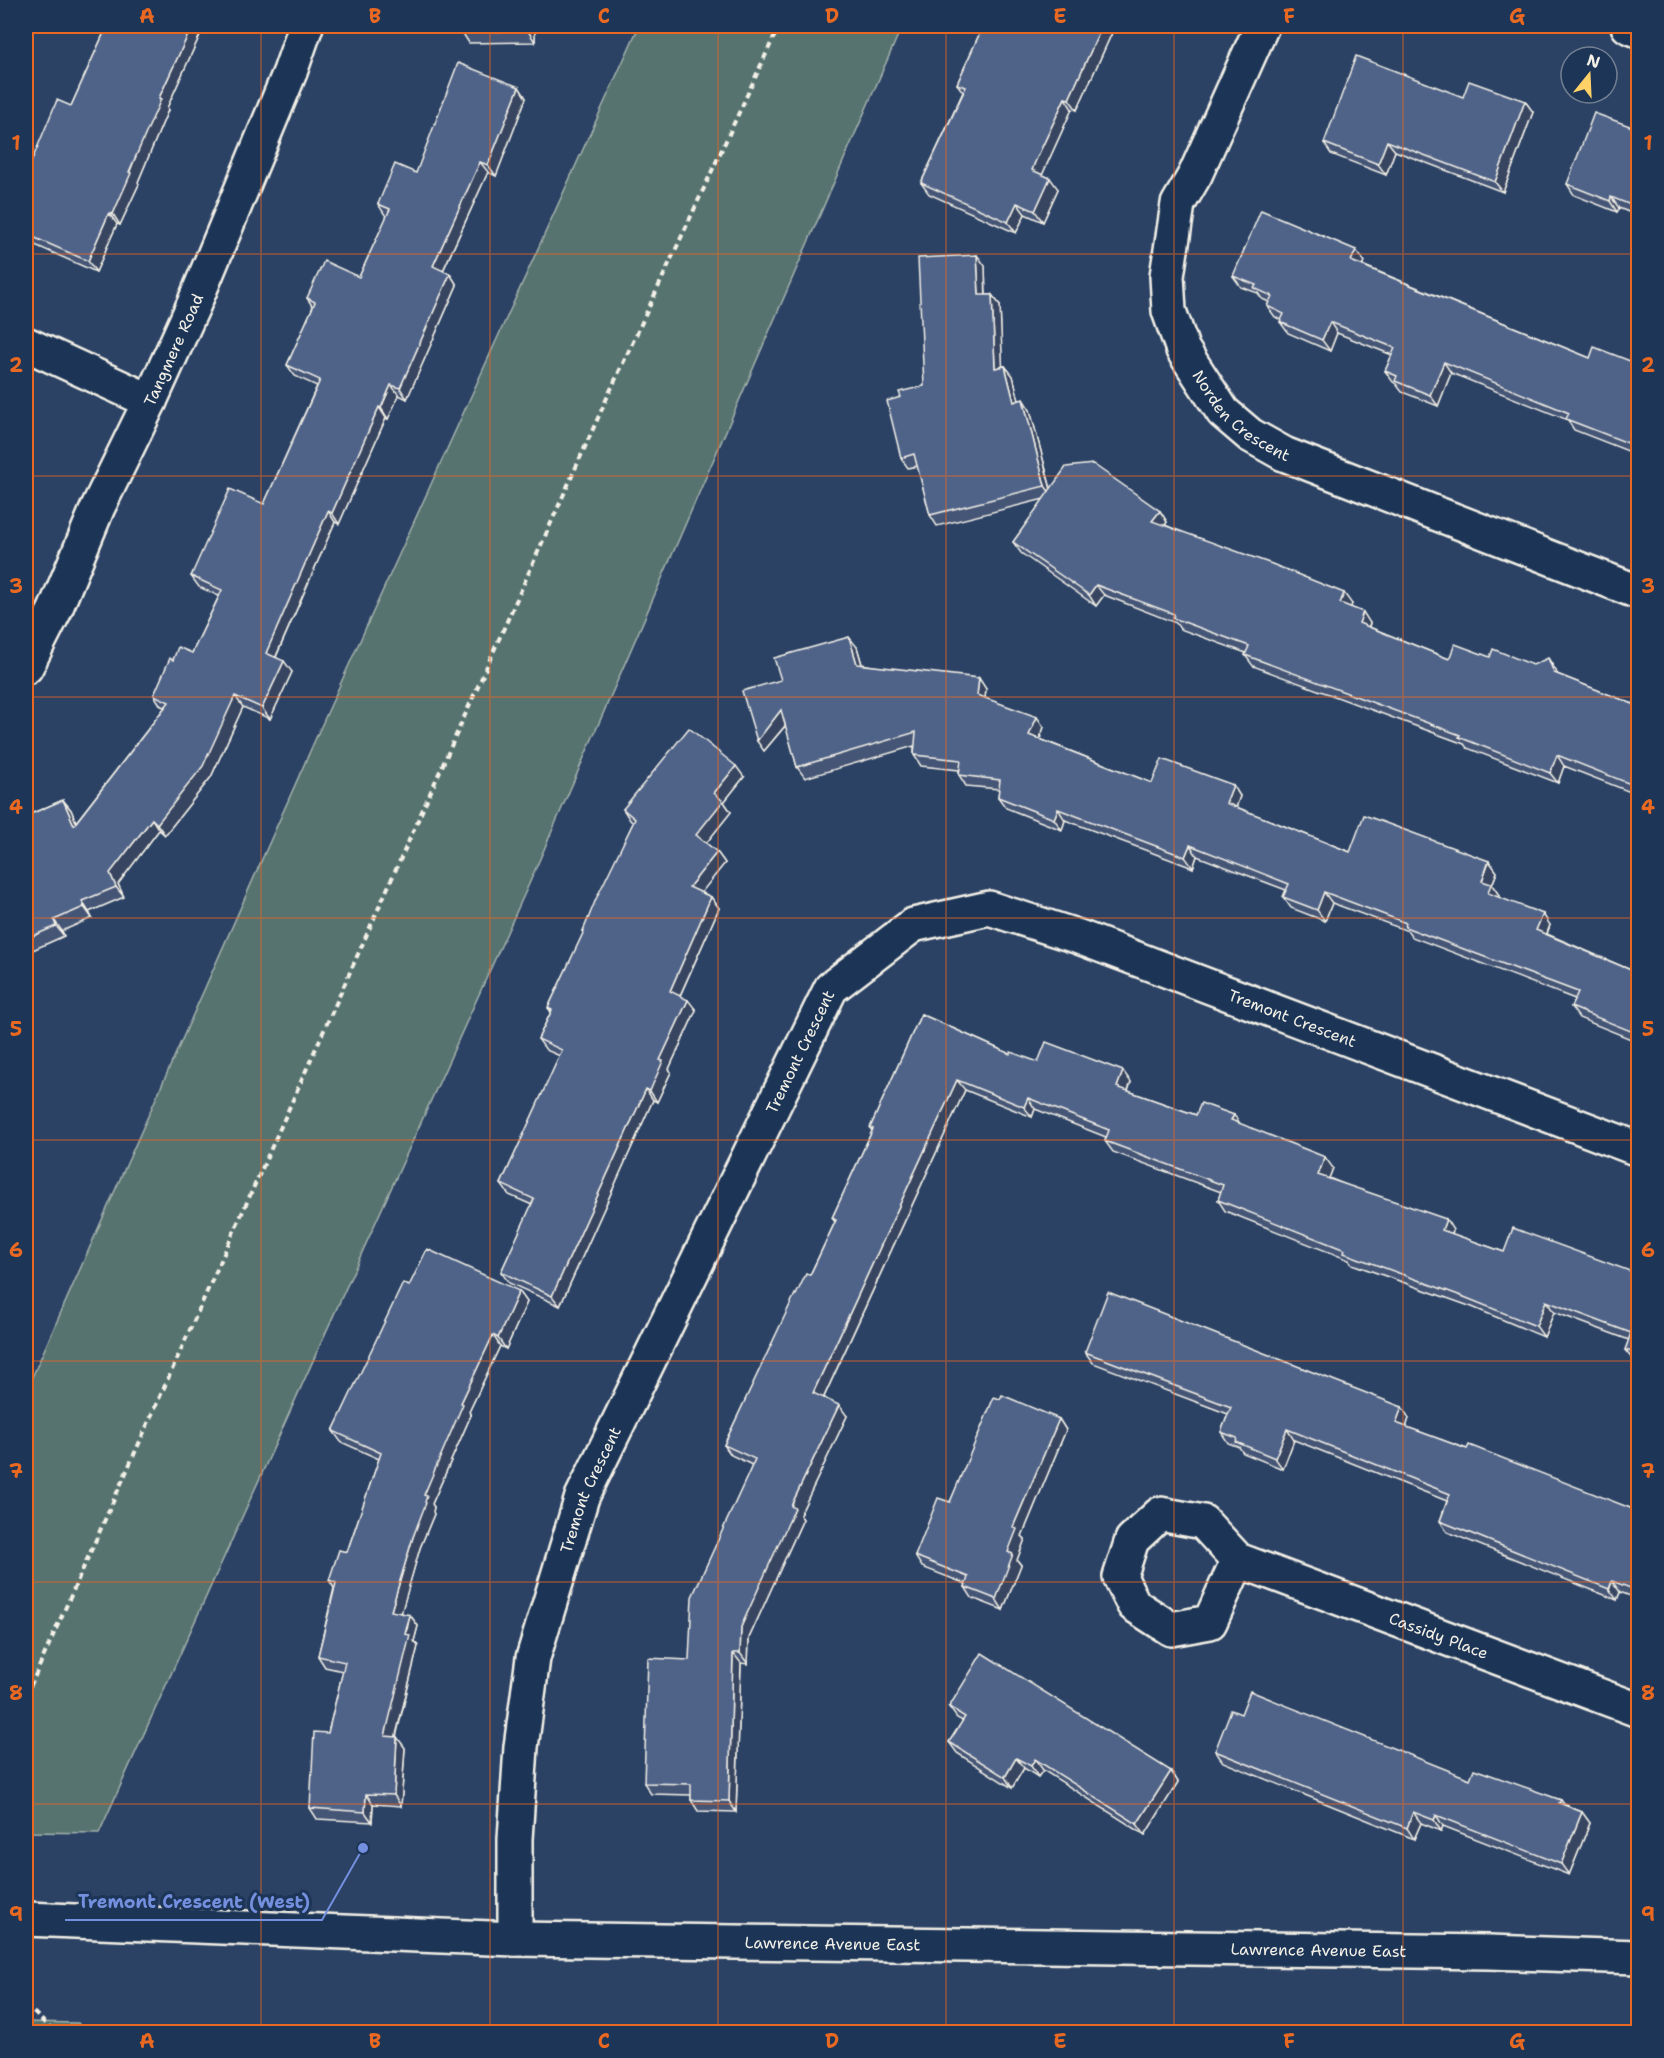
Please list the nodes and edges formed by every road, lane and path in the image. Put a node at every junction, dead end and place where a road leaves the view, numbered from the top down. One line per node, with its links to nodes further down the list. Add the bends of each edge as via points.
1 (306, 26): 7 (street, Tangmere Road, via 194,304)
2 (779, 26): 12 (path, via 601,411)
3 (1262, 26): 8 (street, Norden Crescent, via 1196,176 1179,204 1167,276 1169,311 1183,350 1223,412 1250,435 1284,454)
4 (1628, 26): 5 (street)
5 (1638, 30)
6 (26, 344): 7 (street)
7 (150, 401): 9 (street, Tangmere Road, via 98,507 56,610)
8 (1638, 592)
9 (26, 667)
10 (1638, 1149): 15 (street, Tremont Crescent, via 1079,937 989,908 913,925 831,988 582,1497 533,1658 521,1747 515,1839)
11 (1238, 1560): 13 (street, Cassidy Place)
12 (26, 1696)
13 (1638, 1710)
14 (26, 1919): 15 (street, Lawrence Avenue East)
15 (515, 1939): 16 (street, Lawrence Avenue East)
16 (1638, 1957)
17 (26, 2005): 18 (path)
18 (52, 2031)

